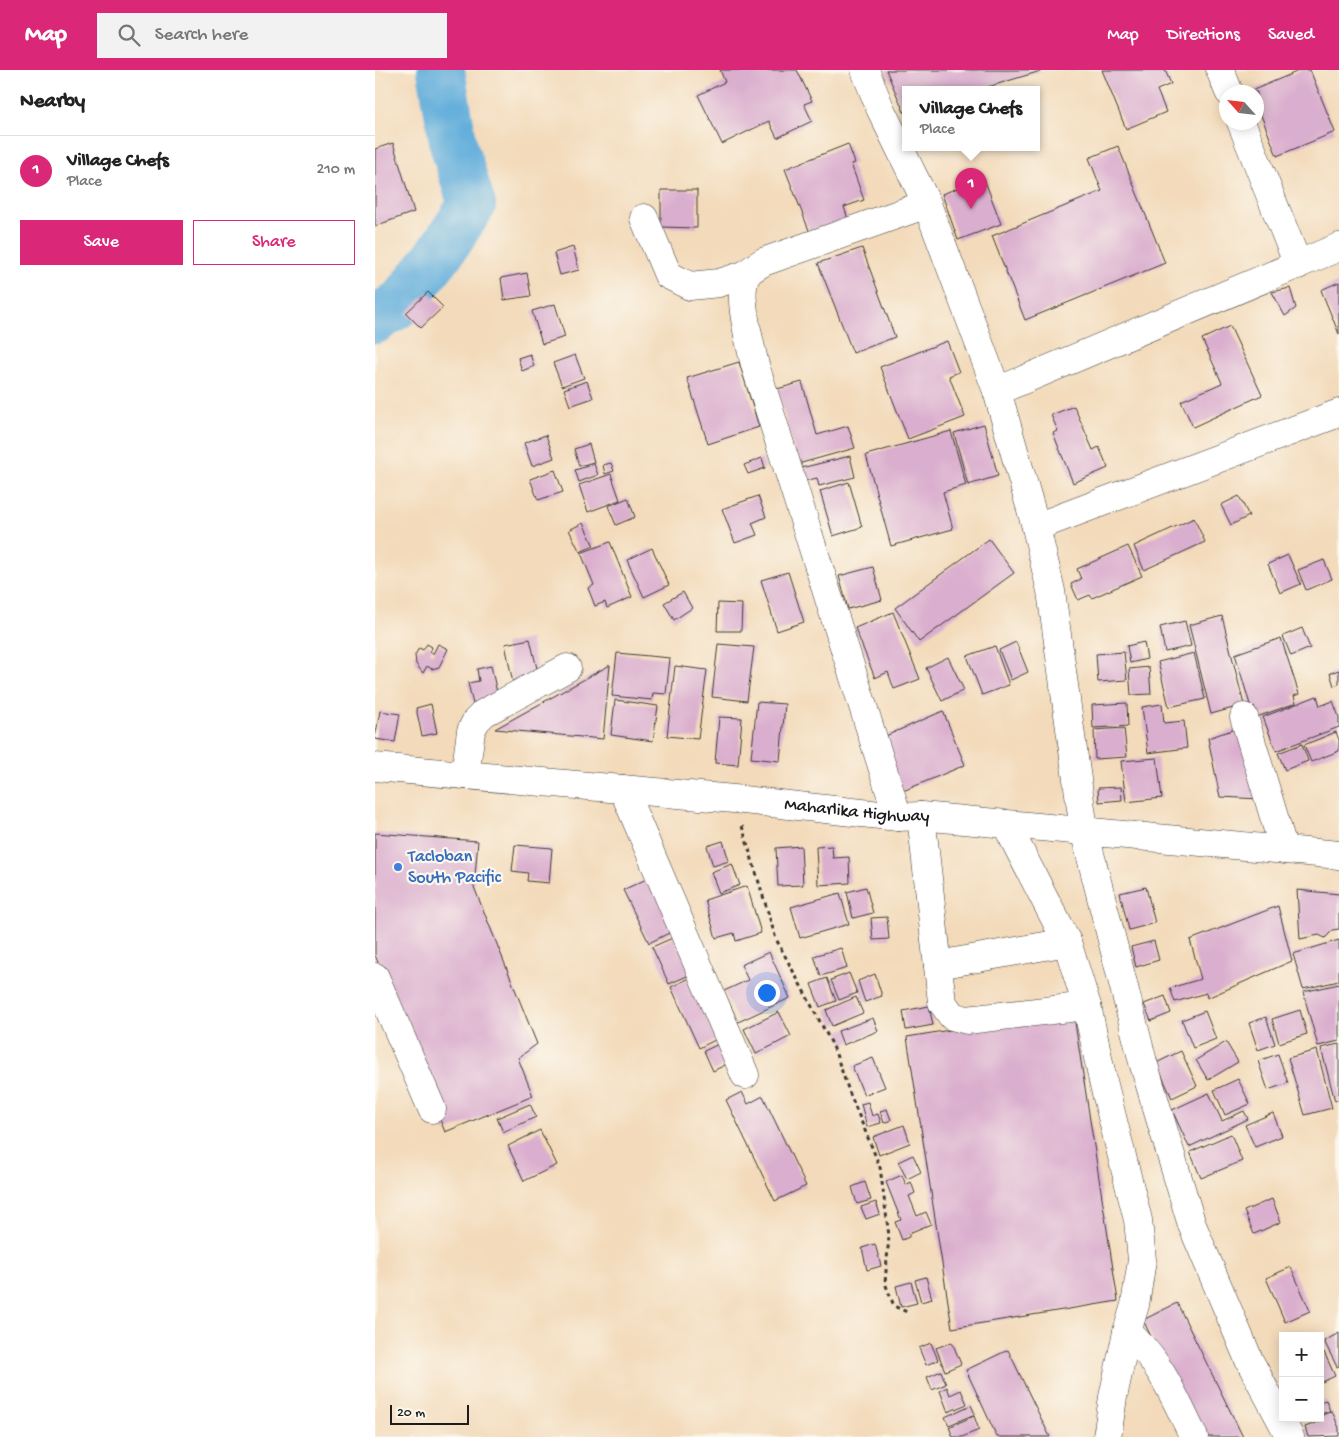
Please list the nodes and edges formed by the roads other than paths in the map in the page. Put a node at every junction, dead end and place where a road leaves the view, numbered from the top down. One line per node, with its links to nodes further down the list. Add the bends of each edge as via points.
1 (865, 70): 5 (street, via 879,108)
2 (1220, 70): 3 (street)
3 (1226, 85)
4 (1244, 130): 8 (street)
5 (927, 204): 9 (street, via 763,262); 10 (street)
6 (645, 218): 9 (street, via 668,274 690,286 719,283)
7 (1339, 248): 8 (street)
8 (1298, 265): 10 (street)
9 (747, 274): 18 (street, via 742,292 755,365)
10 (997, 391): 12 (street)
11 (1339, 413): 12 (street)
12 (1036, 527): 20 (street, via 1051,591)
13 (567, 668): 16 (street, via 484,713 471,731)
14 (1243, 716): 21 (street)
15 (375, 767): 16 (street, Maharlika Highway)
16 (465, 775): 17 (street, Maharlika Highway)
17 (623, 789): 18 (street, Maharlika Highway); 27 (street)
18 (909, 816): 19 (street, Maharlika Highway); 24 (street)
19 (1006, 824): 20 (street, Maharlika Highway); 23 (street)
20 (1084, 830): 21 (street, Maharlika Highway); 32 (street, via 1143,1062 1192,1225 1249,1360)
21 (1284, 850): 22 (street, Maharlika Highway)
22 (1339, 855)
23 (1067, 942): 24 (street); 26 (street)
24 (938, 965): 26 (street, via 942,1002 952,1016 967,1020)
25 (375, 977): 28 (street)
26 (1087, 1006): 29 (street, via 1138,1220 1142,1260)
27 (745, 1075)
28 (433, 1109)
29 (1127, 1332): 30 (street); 31 (street, via 1141,1344 1162,1372)
30 (1107, 1437)
31 (1194, 1437)
32 (1290, 1437)

